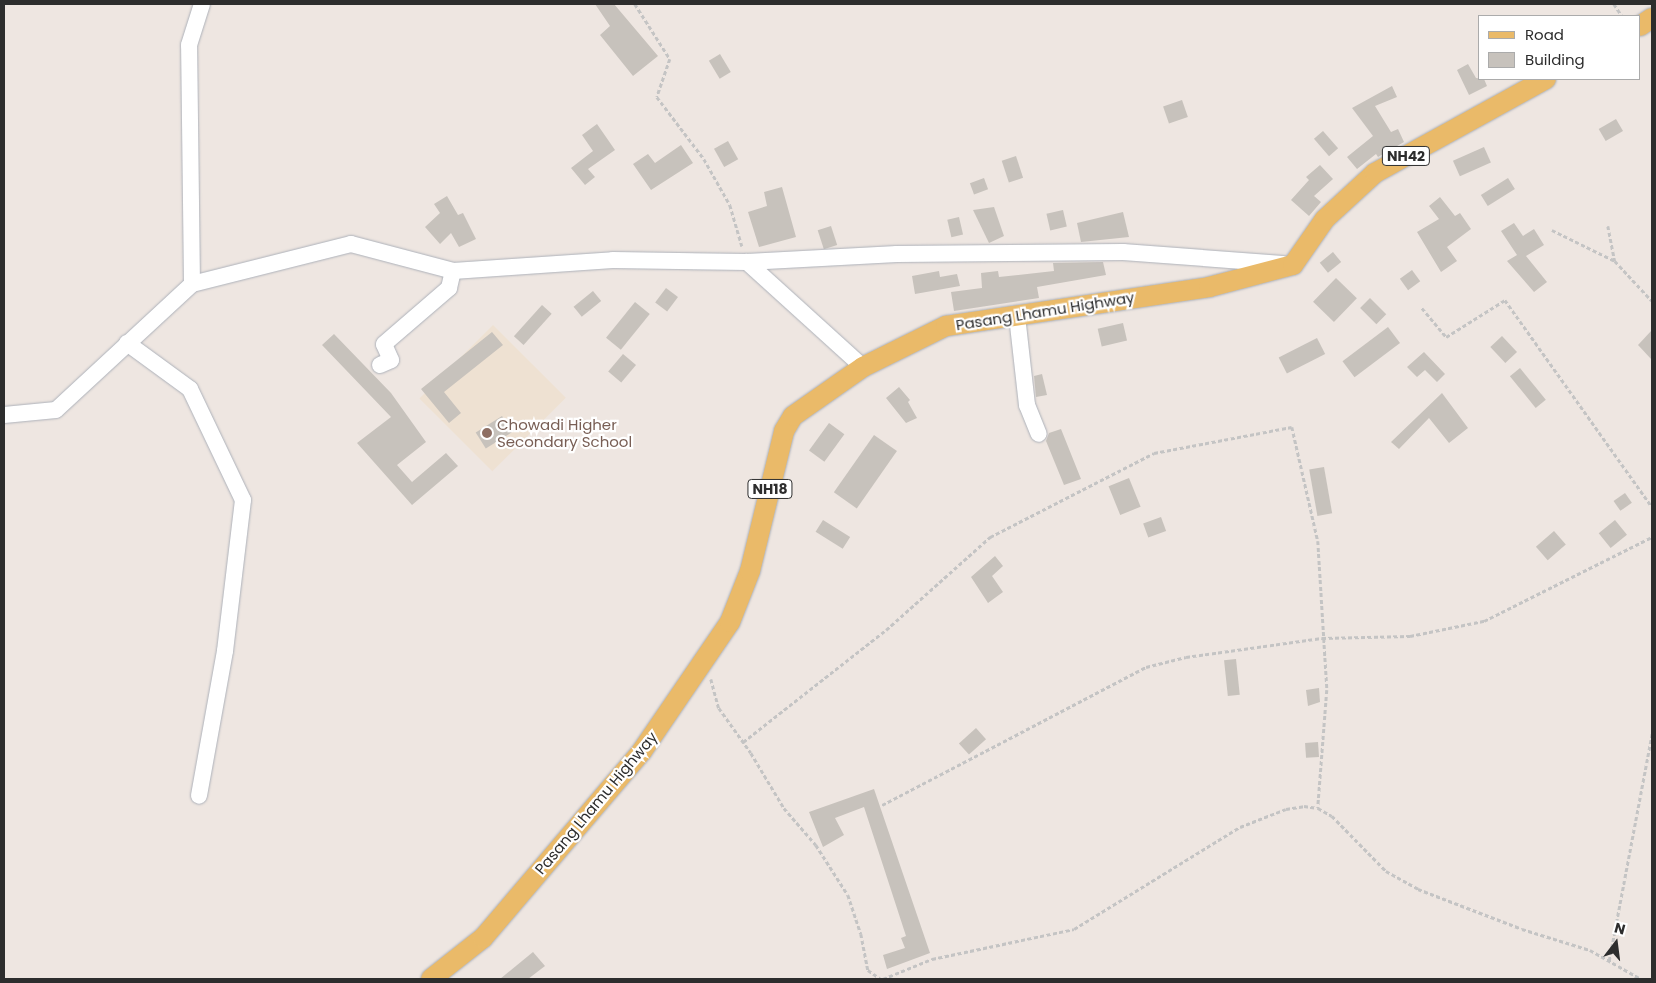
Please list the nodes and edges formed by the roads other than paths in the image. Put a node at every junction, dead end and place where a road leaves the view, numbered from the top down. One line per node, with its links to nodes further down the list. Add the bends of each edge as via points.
1 (202, 4): 8 (street, via 188,44)
2 (1652, 18): 3 (main road)
3 (1641, 25)
4 (1544, 80): 6 (main road, NH42, via 1375,173 1325,219)
5 (747, 262): 6 (street, via 897,254 1123,252); 7 (street, via 613,260); 12 (street)
6 (1292, 265): 9 (main road, Pasang Lhamu Highway / NH18, via 1209,286)
7 (453, 271): 8 (street, via 351,244); 11 (street, via 449,288 384,344 391,360)
8 (192, 284): 10 (street)
9 (1017, 316): 12 (main road, Pasang Lhamu Highway / NH18, via 946,326); 14 (street, via 1027,405)
10 (127, 343): 13 (street, via 56,410); 15 (street, via 190,389 243,500 226,651)
11 (380, 365)
12 (863, 368): 16 (main road, Pasang Lhamu Highway / NH18, via 793,416 784,431 750,571 730,622 642,752 483,938)
13 (4, 416)
14 (1039, 434)
15 (199, 796)
16 (431, 979)

